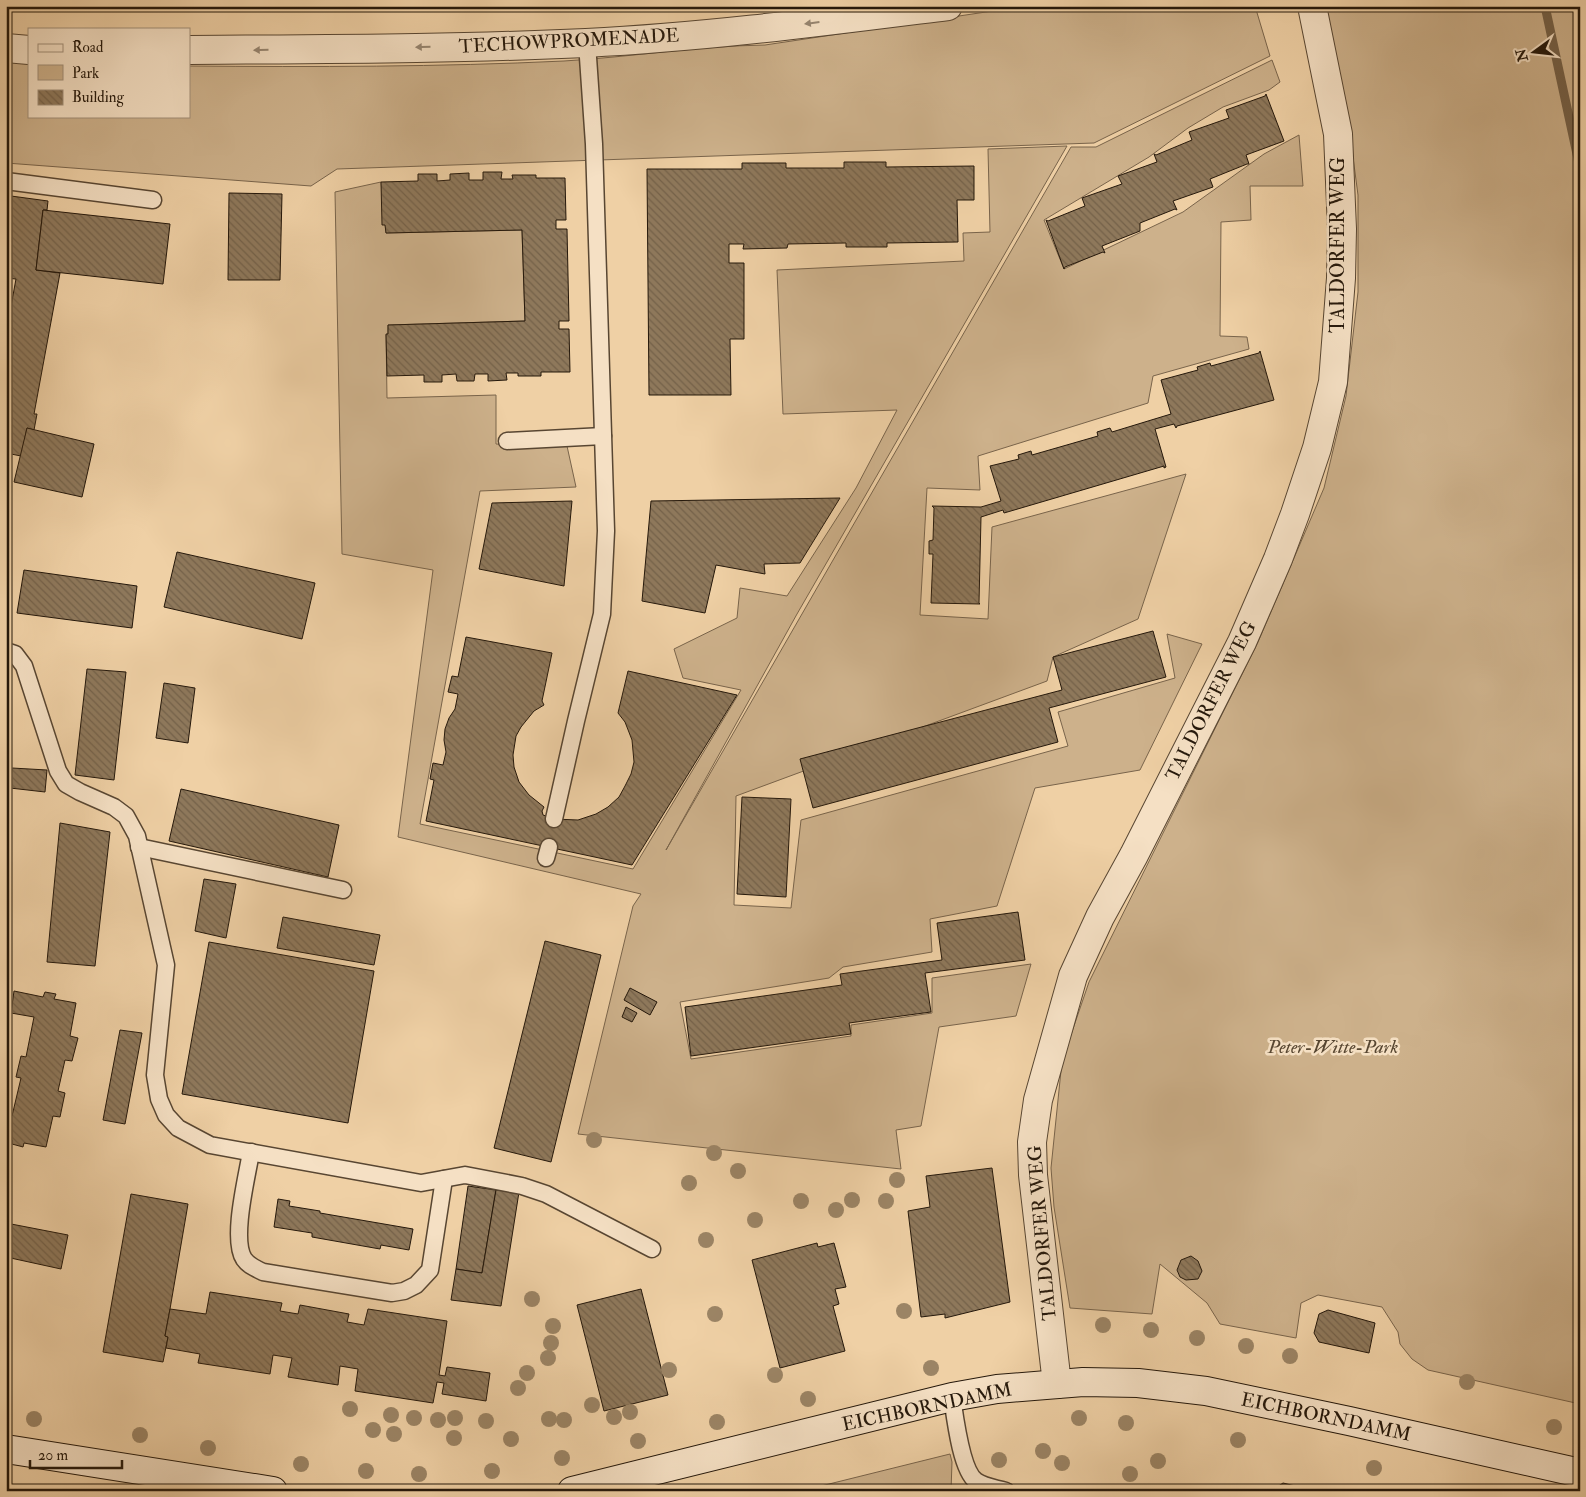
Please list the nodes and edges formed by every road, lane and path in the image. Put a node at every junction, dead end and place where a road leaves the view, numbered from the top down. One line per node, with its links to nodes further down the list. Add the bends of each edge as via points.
1 (948, 6): 3 (street, TECHOWPROMENADE, one-way to 3, via 769,29)
2 (1312, 6): 18 (street, TALDORFER WEG, via 1338,134 1342,230 1333,382 1317,448 1278,559 1249,626 1073,976 1038,1100 1032,1142 1033,1175)
3 (587, 43): 6 (street, TECHOWPROMENADE, one-way to 6); 9 (lane, via 594,144)
4 (6, 48): 5 (street)
5 (28, 50)
6 (190, 50)
7 (6, 181): 8 (lane)
8 (153, 200)
9 (603, 436): 10 (lane); 12 (lane, via 606,531 602,614)
10 (508, 441)
11 (6, 651): 13 (lane, via 14,654 24,666 58,771 66,784 126,816)
12 (554, 819)
13 (139, 847): 14 (lane); 15 (lane, via 166,966 155,1075 158,1099 178,1128 210,1145)
14 (342, 890)
15 (251, 1152): 16 (lane, via 421,1183); 16 (lane, via 238,1230 243,1258 250,1266 263,1272 392,1293 416,1285 430,1270)
16 (444, 1179): 17 (lane, via 465,1175 546,1194)
17 (652, 1249)
18 (1056, 1384): 19 (street, EICHBORNDAMM); 21 (street, EICHBORNDAMM, via 1138,1384 1206,1391)
19 (952, 1397): 23 (street, EICHBORNDAMM); 24 (lane, via 969,1473 984,1485)
20 (6, 1448): 22 (street)
21 (1580, 1474)
22 (272, 1491)
23 (572, 1491)
24 (1006, 1491)

